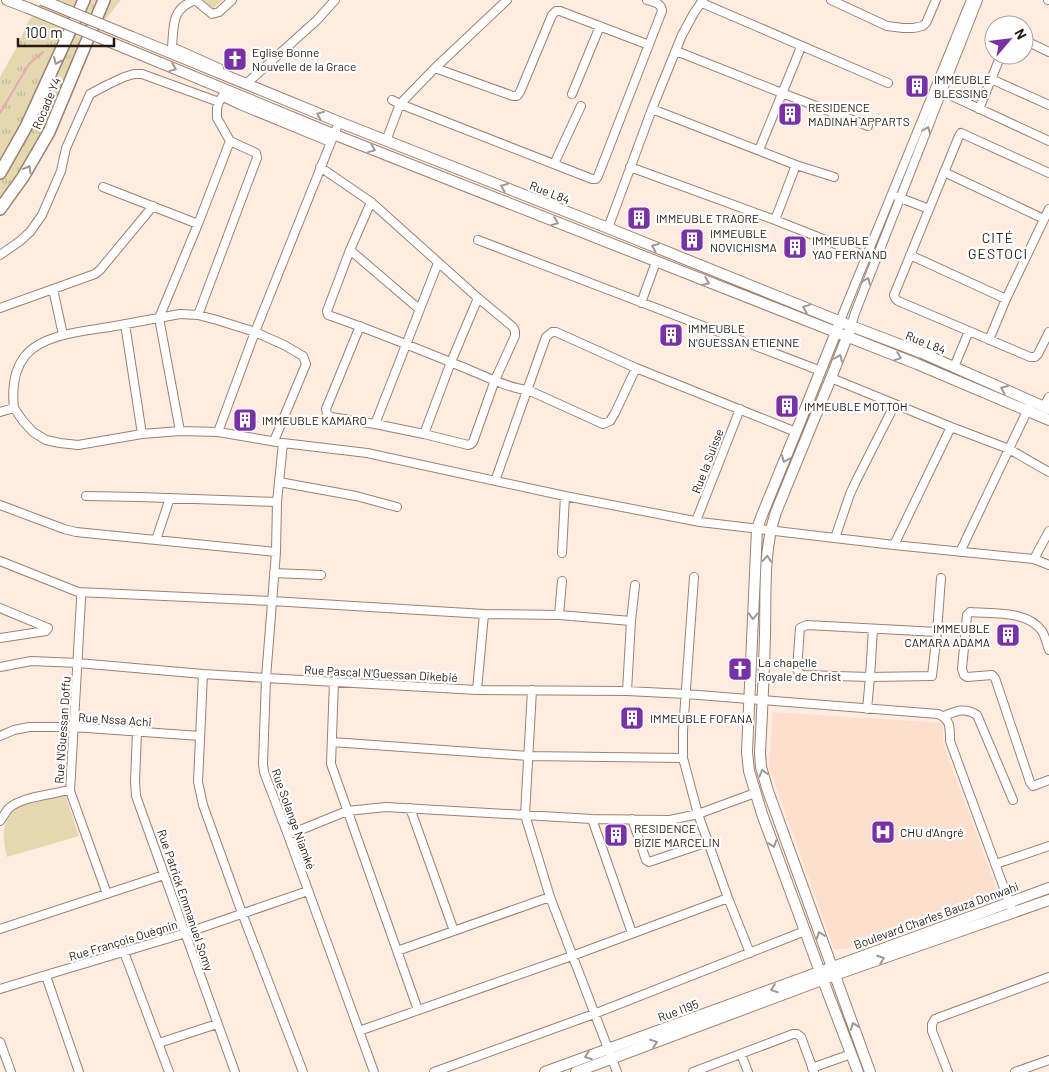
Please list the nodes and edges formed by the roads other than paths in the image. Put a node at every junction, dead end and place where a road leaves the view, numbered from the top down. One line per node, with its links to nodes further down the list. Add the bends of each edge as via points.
1 (7, 0): 30 (main road, Rue L84, one-way to 30, bridge, via 128,50)
2 (42, 0): 25 (main road, Rue L84, bridge)
3 (84, 0): 49 (highway, Rocade Y4, one-way to 49, via 26,127)
4 (104, 0): 57 (highway, Rocade Y4, one-way to 4, via 49,132)
5 (195, 0): 6 (street, via 212,14 220,12); 25 (street, via 177,14 172,46)
6 (232, 0)
7 (335, 0): 25 (street, via 318,20)
8 (507, 0): 23 (street)
9 (647, 0): 17 (street, via 662,8)
10 (831, 0): 15 (street)
11 (936, 0): 15 (street, via 926,23 914,28 887,26)
12 (971, 0): 27 (street)
13 (978, 0): 27 (street)
14 (702, 1): 19 (street); 20 (street, via 688,22)
15 (849, 4)
16 (600, 26): 17 (street); 23 (street, via 556,11 517,96); 29 (street)
17 (650, 45): 44 (street, via 598,176 592,179)
18 (1034, 45): 21 (street)
19 (802, 47): 26 (street); 28 (street)
20 (676, 51): 28 (street); 35 (street)
21 (1049, 52)
22 (997, 65): 24 (street)
23 (435, 68): 32 (street)
24 (991, 79): 33 (street); 36 (street)
25 (248, 83): 37 (main road, Rue L84, one-way to 25)
26 (888, 83)
27 (939, 90): 36 (street); 53 (street); 54 (street, one-way to 27)
28 (782, 93): 38 (street); 43 (street)
29 (572, 94)
30 (223, 96): 39 (main road, Rue L84); 42 (street, via 217,108 217,118); 68 (street, via 142,74 124,76 90,94 42,214 30,232)
31 (392, 100): 32 (street)
32 (400, 104): 40 (street); 44 (street)
33 (1049, 105)
34 (581, 106): 44 (street)
35 (652, 109): 43 (street); 47 (street)
36 (980, 109): 41 (street)
37 (339, 122): 39 (street); 40 (main road, Rue L84)
38 (868, 126)
39 (332, 138): 46 (street); 65 (main road, Rue L84, one-way to 65)
40 (386, 140): 62 (main road, Rue L84, one-way to 40)
41 (1049, 140)
42 (230, 141): 63 (street); 80 (street, via 256,154 257,158)
43 (759, 150): 45 (street)
44 (554, 164)
45 (796, 165): 51 (street); 61 (street)
46 (320, 167): 55 (street); 87 (street)
47 (630, 167): 61 (street); 64 (street)
48 (944, 172): 50 (street, via 961,133); 58 (street); 60 (street)
49 (0, 173)
50 (1049, 173)
51 (834, 177)
52 (103, 187): 56 (street)
53 (892, 194): 54 (street); 70 (street)
54 (901, 198): 58 (street); 71 (street)
55 (371, 202): 67 (street); 73 (street)
56 (153, 206): 63 (street); 74 (street, via 100,270)
57 (0, 209)
58 (928, 209): 69 (street)
59 (1049, 209): 60 (street)
60 (1044, 219): 76 (street)
61 (775, 220): 70 (street)
62 (589, 221): 64 (main road, Rue L84); 65 (main road)
63 (198, 224): 81 (street)
64 (608, 228): 82 (main road, Rue L84, one-way to 64)
65 (584, 233): 72 (main road, Rue L84)
66 (478, 240): 77 (street)
67 (350, 250): 79 (street); 84 (street, via 327,311 328,315)
68 (0, 255)
69 (910, 255): 76 (street); 86 (street, via 894,295 898,302)
70 (867, 257): 71 (street); 82 (street)
71 (876, 260): 85 (street, one-way to 71)
72 (656, 262): 77 (street); 88 (main road, Rue L84, one-way to 88)
73 (438, 263): 75 (street); 79 (street)
74 (53, 289): 78 (street); 90 (street)
75 (478, 298): 94 (street); 99 (street, via 516,331)
76 (1006, 299): 92 (street)
77 (641, 303): 97 (street)
78 (0, 308)
79 (419, 309): 93 (street)
80 (198, 315): 81 (street); 87 (street)
81 (159, 318): 83 (street); 110 (street)
82 (840, 321): 85 (main road, Rue L84); 88 (main road)
83 (125, 324): 90 (street); 113 (street)
84 (360, 326): 93 (street); 108 (street, via 326,409 331,417)
85 (851, 326): 91 (main road); 95 (main road, Rue L84)
86 (969, 331): 92 (street); 95 (street)
87 (255, 332): 111 (street); 115 (street, via 303,356 306,364)
88 (836, 332): 91 (main road, Rue L84); 97 (main road)
89 (1049, 332): 92 (street, via 1035,357)
90 (63, 335): 104 (street, via 42,343 25,356 13,382)
91 (847, 337): 98 (main road, one-way to 91); 103 (main road, Rue L84, one-way to 103)
92 (989, 340)
93 (406, 344): 94 (street); 108 (street)
94 (451, 362): 99 (street); 114 (street)
95 (954, 367): 103 (main road, Rue L84, one-way to 95)
96 (636, 368): 100 (street, via 615,413 603,424); 100 (street, via 552,332 546,337); 105 (street)
97 (821, 371): 112 (main road)
98 (831, 378): 101 (street); 129 (main road)
99 (495, 380): 100 (street); 114 (street, via 471,444 468,446)
100 (528, 390): 119 (street)
101 (895, 404): 109 (street); 131 (street, via 850,494)
102 (1048, 404): 103 (main road, Rue L84)
103 (1030, 405): 107 (main road); 117 (street)
104 (14, 408): 106 (street); 113 (street, via 33,432 46,440 60,443 78,445)
105 (740, 409): 112 (street); 127 (street, Rue la Suisse)
106 (0, 412)
107 (1049, 420)
108 (375, 424): 114 (street)
109 (951, 427): 117 (street); 133 (street)
110 (180, 431): 111 (street); 113 (street)
111 (218, 432): 115 (street)
112 (796, 432): 128 (main road, one-way to 128)
113 (142, 434)
114 (424, 434)
115 (274, 441): 116 (street)
116 (284, 443): 119 (street, via 367,453); 120 (street, Rue Solange Niamké)
117 (1009, 449): 118 (street); 135 (street)
118 (1049, 472)
119 (495, 481): 122 (street)
120 (279, 482): 124 (street, Rue Solange Niamké); 126 (street)
121 (86, 496): 123 (street)
122 (565, 496): 127 (street); 136 (street)
123 (170, 498): 124 (street); 132 (street)
124 (277, 502): 134 (street, Rue Solange Niamké)
125 (0, 505): 132 (street, via 76,532)
126 (397, 507)
127 (696, 521): 128 (street)
128 (757, 529): 129 (street); 166 (main road, one-way to 166)
129 (770, 530): 131 (street); 167 (main road, one-way to 129)
130 (1049, 531): 137 (street)
131 (835, 538): 133 (street)
132 (156, 540): 134 (street)
133 (894, 545): 135 (street)
134 (276, 552): 140 (street, Rue Solange Niamké)
135 (960, 552): 137 (street)
136 (562, 553)
137 (1034, 559): 139 (street)
138 (0, 561): 146 (street)
139 (1049, 565)
140 (274, 573): 141 (street); 147 (street, Rue Solange Niamké)
141 (321, 575)
142 (694, 577): 165 (street)
143 (941, 578): 153 (street)
144 (562, 582): 150 (street)
145 (635, 585): 151 (street)
146 (78, 592): 147 (street); 156 (street, Rue N'Guessan Doffu, via 81,595)
147 (272, 601): 149 (street); 160 (street, Rue Solange Niamké)
148 (0, 608): 154 (street, via 48,628 46,631)
149 (484, 614): 150 (street); 162 (street)
150 (559, 615): 151 (street)
151 (631, 621): 164 (street)
152 (873, 629): 153 (street); 159 (street); 159 (street, via 807,625 800,628 797,669 802,675)
153 (937, 632): 159 (street, via 932,676)
154 (0, 638)
155 (1049, 650): 177 (street, via 1042,631 1021,616 970,612 967,615 964,675 992,675 995,678 1030,782 1033,786)
156 (78, 663): 157 (street, Rue Pascal N'Guessan Dikebié, via 30,661); 158 (street, Rue Pascal N'Guessan Dikebié); 170 (street, Rue N'Guessan Doffu)
157 (0, 667)
158 (203, 674): 160 (street, Rue Pascal N'Guessan Dikebié); 173 (street)
159 (870, 677): 168 (street)
160 (266, 678): 161 (street, Rue Pascal N'Guessan Dikebié); 190 (street, Rue Solange Niamké, via 264,772)
161 (334, 682): 162 (street, Rue Pascal N'Guessan Dikebié); 174 (street)
162 (477, 690): 163 (street, Rue Pascal N'Guessan Dikebié)
163 (532, 690): 164 (street, Rue Pascal N'Guessan Dikebié); 175 (street)
164 (627, 691): 165 (street, Rue Pascal N'Guessan Dikebié)
165 (686, 694): 166 (street, Rue Pascal N'Guessan Dikebié); 176 (street)
166 (750, 699): 167 (street, Rue Pascal N'Guessan Dikebié); 179 (main road, via 747,752)
167 (762, 700): 168 (street, Rue Pascal N'Guessan Dikebié); 182 (main road, one-way to 167, via 761,767)
168 (866, 709): 169 (street, Rue Pascal N'Guessan Dikebié)
169 (944, 716): 180 (street, via 958,710 977,715); 193 (street, via 950,727 950,741)
170 (73, 727): 171 (street, Rue Nssa Achi); 172 (street, Rue Nssa Achi, via 29,727); 178 (street, Rue N'Guessan Doffu)
171 (137, 732): 173 (street, Rue Nssa Achi); 194 (street, Rue Patrick Emmanuel Somy, via 136,796)
172 (0, 736)
173 (200, 736): 203 (street, via 200,794)
174 (332, 742): 175 (street); 183 (street, via 331,764)
175 (528, 756): 176 (street); 186 (street)
176 (683, 758): 184 (street)
177 (1049, 780)
178 (70, 791): 189 (street, via 18,803 9,808); 197 (street, Rue N'Guessan Doffu)
179 (755, 793): 184 (street); 185 (main road)
180 (1013, 800)
181 (410, 808): 183 (street); 186 (street); 205 (street)
182 (774, 809): 185 (main road); 213 (main road, one-way to 182)
183 (347, 811): 190 (street); 209 (street)
184 (698, 814): 188 (street, via 670,820); 191 (street)
185 (762, 814): 206 (main road, one-way to 206)
186 (525, 815): 187 (street); 198 (street)
187 (592, 819): 188 (street); 208 (street)
188 (632, 819): 191 (street, via 649,862)
189 (0, 821)
190 (288, 834): 196 (street, Rue Solange Niamké)
191 (708, 842): 199 (street)
192 (1049, 846): 193 (street)
193 (996, 864): 201 (street)
194 (164, 875): 197 (street); 207 (street, Rue Patrick Emmanuel Somy)
195 (1049, 888): 201 (main road, Boulevard Charles Bauza Donwahi)
196 (308, 891): 203 (street, Rue François Ouégnin); 221 (street, Rue Solange Niamké)
197 (107, 894): 204 (street)
198 (550, 898): 205 (street); 212 (street)
199 (728, 898): 208 (street); 211 (street)
200 (1049, 900): 202 (main road, Boulevard Charles Bauza Donwahi)
201 (1009, 902): 202 (street); 213 (main road, Boulevard Charles Bauza Donwahi)
202 (1013, 912): 213 (main road, Boulevard Charles Bauza Donwahi, one-way to 202)
203 (242, 913): 207 (street, Rue François Ouégnin); 234 (street)
204 (0, 929)
205 (454, 931): 209 (street)
206 (804, 931): 211 (street); 215 (main road)
207 (186, 933): 210 (street, Rue François Ouégnin); 220 (street, Rue Patrick Emmanuel Somy)
208 (632, 933): 212 (street)
209 (397, 951): 218 (street)
210 (124, 952): 214 (street, Rue François Ouégnin); 223 (street)
211 (750, 953): 219 (street)
212 (572, 956): 218 (street); 219 (street)
213 (834, 971): 215 (main road); 243 (main road, one-way to 213)
214 (46, 976): 217 (street, Rue François Ouégnin); 231 (street)
215 (821, 976): 224 (main road, Rue I195, one-way to 224); 226 (main road); 227 (main road, Rue I195, one-way to 215)
216 (1049, 977): 244 (street, via 935,1019 932,1030)
217 (0, 989)
218 (418, 1010): 221 (street)
219 (594, 1014): 224 (street); 236 (street)
220 (217, 1024): 223 (street); 233 (street, Rue Patrick Emmanuel Somy)
221 (359, 1031): 235 (street, Rue Solange Niamké)
222 (0, 1042): 230 (street)
223 (159, 1043): 232 (street)
224 (608, 1049): 227 (street); 237 (main road, Rue I195, one-way to 237)
225 (741, 1054): 229 (street, via 797,1034); 240 (street); 241 (street)
226 (852, 1054): 229 (street); 242 (main road)
227 (612, 1059): 238 (main road, Rue I195); 239 (street)
228 (1049, 1060): 245 (street)
229 (813, 1070)
230 (11, 1072)
231 (80, 1072)
232 (169, 1072)
233 (235, 1072)
234 (303, 1072)
235 (374, 1072)
236 (434, 1072)
237 (545, 1072)
238 (576, 1072)
239 (617, 1072)
240 (693, 1072)
241 (748, 1072)
242 (858, 1072)
243 (870, 1072)
244 (948, 1072)
245 (1016, 1072)

